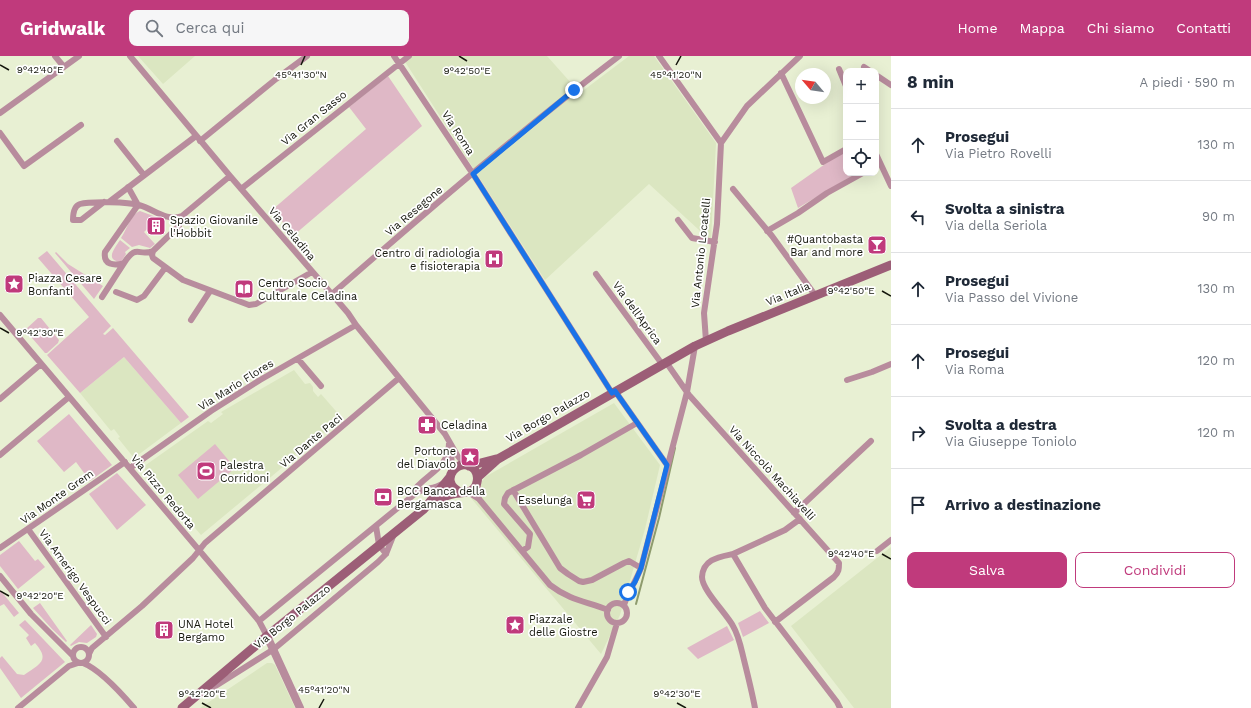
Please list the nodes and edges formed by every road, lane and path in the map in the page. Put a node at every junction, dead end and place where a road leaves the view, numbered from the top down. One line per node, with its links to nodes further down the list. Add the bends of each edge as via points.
1 (55, 56): 11 (street)
2 (79, 56): 11 (street)
3 (130, 56): 20 (street, Via Celadina)
4 (307, 56): 20 (street)
5 (394, 56): 10 (street, Via Roma)
6 (409, 56): 10 (street, Via Gran Sasso)
7 (620, 56): 25 (street, Via Resegone, via 574,90)
8 (659, 56): 22 (street)
9 (800, 56): 13 (street)
10 (399, 63): 25 (street, Via Roma); 31 (street, Via Gran Sasso)
11 (64, 68): 17 (street)
12 (839, 69): 15 (street)
13 (781, 73): 22 (street, via 748,106); 23 (street, via 823,162)
14 (879, 77): 16 (street)
15 (843, 79)
16 (891, 85)
17 (0, 113)
18 (81, 125): 19 (street, via 24,166)
19 (0, 133)
20 (198, 138): 26 (street); 27 (street, Via Celadina)
21 (117, 141): 26 (street)
22 (721, 143): 38 (street, Via Antonio Locatelli)
23 (843, 151)
24 (879, 166): 29 (street)
25 (473, 174): 47 (street, Via Resegone); 62 (street, Via Roma)
26 (144, 175): 30 (street)
27 (230, 176): 31 (street, Via Celadina); 35 (street)
28 (857, 176): 37 (street)
29 (891, 186)
30 (128, 187): 33 (street); 34 (street)
31 (241, 189): 43 (street, Via Celadina)
32 (733, 189): 37 (street)
33 (106, 202): 33 (street, via 80,204 76,207 73,220 81,220); 34 (street)
34 (138, 205): 35 (street, via 170,218); 40 (street, via 104,256 112,265)
35 (182, 216): 39 (street, via 179,226)
36 (678, 220): 38 (street, via 692,238)
37 (767, 231): 48 (street)
38 (715, 242): 53 (street, Via Antonio Locatelli, via 704,314)
39 (153, 251): 40 (street, via 133,252); 42 (street, via 153,258)
40 (124, 263): 49 (street)
41 (891, 265): 48 (main road, Via Italia)
42 (165, 268): 45 (street, via 183,280); 46 (street, via 144,296 136,300)
43 (312, 272): 45 (street, via 256,304 249,305); 47 (street, Via Celadina)
44 (596, 274): 56 (street, Via dell'Aprica)
45 (210, 291): 51 (street)
46 (116, 292)
47 (332, 294): 52 (street, Via Celadina)
48 (815, 296): 53 (main road, Via Italia)
49 (102, 297)
50 (0, 315): 57 (street, Via Pizzo Redorta)
51 (191, 320)
52 (356, 325): 55 (street, Via Mario Flores); 59 (street, Via Celadina)
53 (706, 341): 54 (main road, Via Italia)
54 (695, 346): 56 (main road, Via Borgo Palazzo); 63 (street)
55 (298, 359): 61 (street); 74 (street, Via Mario Flores, via 211,411)
56 (664, 363): 62 (main road, Via Borgo Palazzo); 63 (street, Via dell'Aprica)
57 (41, 364): 64 (street, Via Pizzo Redorta); 65 (street)
58 (891, 364): 60 (street)
59 (399, 378): 68 (street, Via Celadina); 92 (street, Via Dante Paci)
60 (847, 380)
61 (321, 386)
62 (613, 392): 66 (street, Via Roma); 70 (main road, Via Borgo Palazzo)
63 (686, 392): 72 (street); 82 (street, Via Niccolò Machiavelli)
64 (69, 397): 69 (street); 71 (street, Via Pizzo Redorta)
65 (0, 398)
66 (637, 423): 72 (street, Via Roma); 77 (street)
67 (871, 441): 82 (street)
68 (450, 443): 73 (street, Via Celadina); 75 (street); 80 (street, Via Borgo Palazzo, via 446,460 413,491)
69 (0, 455)
70 (498, 459): 73 (main road, Via Borgo Palazzo); 76 (main road, Via Borgo Palazzo)
71 (125, 462): 74 (street, Via Pizzo Redorta); 85 (street, Via Monte Grem)
72 (667, 465): 97 (street)
73 (467, 466): 75 (main road, Via Borgo Palazzo, via 457,466); 76 (main road, via 476,471)
74 (130, 468): 92 (street, Via Pizzo Redorta)
75 (451, 474): 78 (main road, via 452,486); 80 (street, Via Borgo Palazzo, via 441,485 420,491); 81 (main road, Via Borgo Palazzo)
76 (477, 481): 78 (main road, Via Borgo Palazzo, via 474,488); 79 (street)
77 (513, 490): 86 (street); 88 (street, via 508,493 504,504)
78 (464, 492): 79 (street); 81 (main road, Via Borgo Palazzo, via 439,499)
79 (479, 499): 93 (street)
80 (408, 500): 84 (street, Via Borgo Palazzo)
81 (424, 508): 87 (main road, Via Borgo Palazzo)
82 (794, 513): 83 (street, Via Niccolò Machiavelli)
83 (800, 519): 96 (street, via 784,530); 102 (street, Via Niccolò Machiavelli, via 839,562 838,574)
84 (376, 526): 90 (street); 101 (street, Via Borgo Palazzo)
85 (28, 529): 91 (street, Via Monte Grem); 105 (street, Via Amerigo Vespucci)
86 (538, 530): 88 (street); 97 (street, via 560,568 579,581 592,580 624,562 629,561)
87 (395, 532): 90 (main road, Via Borgo Palazzo); 95 (street, Via Borgo Palazzo)
88 (530, 534): 93 (street, via 528,547)
89 (891, 540): 94 (street)
90 (379, 545): 95 (street); 104 (main road, Via Borgo Palazzo)
91 (0, 548)
92 (199, 550): 101 (street, Via Pizzo Redorta); 105 (street, Via Dante Paci)
93 (522, 551): 100 (street, via 558,591 572,599)
94 (877, 551)
95 (386, 554): 106 (street, Via Borgo Palazzo)
96 (733, 554): 102 (street); 113 (street, via 711,560 705,566 702,577 704,586 739,637)
97 (641, 568): 99 (street)
98 (0, 576): 107 (street, via 31,614)
99 (624, 605): 100 (street, via 614,604); 103 (street, via 627,617 623,622)
100 (608, 610): 103 (street, via 609,619)
101 (259, 621): 104 (street, Via Pizzo Redorta)
102 (775, 622): 114 (street)
103 (617, 623): 112 (street, via 608,657)
104 (267, 636): 106 (street); 108 (main road, Via Borgo Palazzo)
105 (106, 637): 107 (street, Via Dante Paci)
106 (274, 649): 108 (street, Via Borgo Palazzo); 111 (street)
107 (82, 658): 109 (street); 110 (street)
108 (185, 706)
109 (18, 708)
110 (134, 708)
111 (300, 708)
112 (578, 708)
113 (755, 708)
114 (840, 708)

